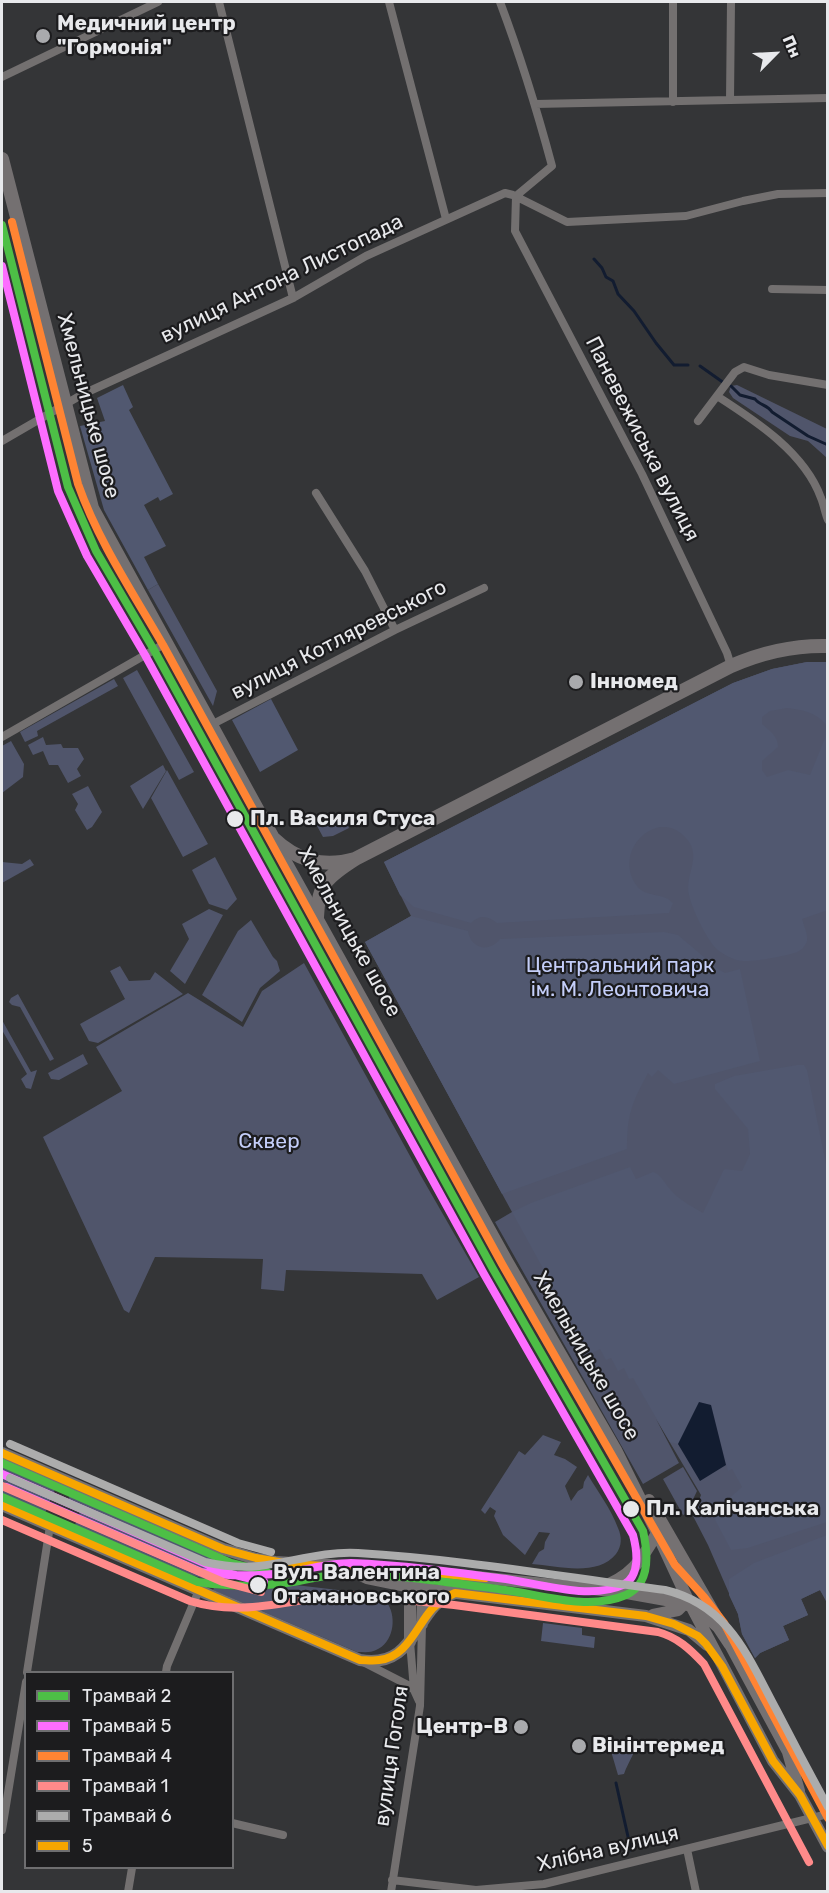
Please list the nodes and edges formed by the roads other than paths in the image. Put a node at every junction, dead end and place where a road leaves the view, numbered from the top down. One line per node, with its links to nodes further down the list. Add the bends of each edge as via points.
1 (158, 2): 7 (street)
2 (219, 2): 18 (street)
3 (389, 2): 15 (street)
4 (500, 2): 11 (street)
5 (673, 2): 10 (street)
6 (731, 2): 9 (street)
7 (2, 77)
8 (828, 98): 9 (street)
9 (730, 100): 10 (street)
10 (673, 102): 11 (street)
11 (535, 104): 14 (street, via 552,166)
12 (2, 159): 21 (main road, Хмельницьке шосе)
13 (828, 193): 14 (street, via 778,194 686,216 567,222)
14 (516, 196): 15 (street, вулиця Антона Листопада, via 505,193); 30 (street, Паневежиська вулиця, via 515,231 642,474)
15 (446, 219): 18 (street, вулиця Антона Листопада, via 366,256)
16 (772, 289): 17 (street)
17 (828, 290)
18 (293, 298): 21 (street, вулиця Антона Листопада)
19 (828, 385): 20 (street, via 744,367 735,372)
20 (717, 396): 22 (street); 25 (street, via 784,445 809,475)
21 (65, 405): 23 (street, вулиця Антона Листопада); 28 (main road, Хмельницьке шосе, via 92,508)
22 (698, 421)
23 (2, 441)
24 (316, 494): 27 (street, via 365,571)
25 (828, 520)
26 (484, 588): 27 (street, вулиця Котляревського)
27 (395, 630): 31 (street, вулиця Котляревського)
28 (166, 643): 31 (main road, Хмельницьке шосе); 32 (street)
29 (828, 646): 30 (main road, via 774,650)
30 (731, 666): 34 (main road)
31 (211, 726): 33 (main road, Хмельницьке шосе)
32 (2, 737)
33 (273, 838): 34 (main road, via 293,854 317,863); 35 (main road, Хмельницьке шосе)
34 (355, 859): 35 (main road, via 321,889)
35 (317, 917): 36 (main road, Хмельницьке шосе)
36 (616, 1450): 40 (main road, Хмельницьке шосе); 44 (main road, via 642,1487)
37 (2, 1453): 41 (main road, via 223,1549 256,1559)
38 (2, 1505): 39 (main road)
39 (50, 1526): 48 (main road); 58 (street)
40 (657, 1533): 47 (main road, via 631,1571); 51 (main road, Хмельницьке шосе)
41 (342, 1567): 42 (main road); 45 (main road)
42 (400, 1569): 43 (main road); 46 (main road)
43 (429, 1573): 46 (main road); 47 (main road)
44 (693, 1577): 51 (main road); 55 (main road)
45 (398, 1585): 46 (main road); 50 (main road)
46 (416, 1588): 49 (main road); 50 (main road); 53 (main road, via 423,1602)
47 (595, 1589): 51 (main road)
48 (199, 1590): 56 (main road); 59 (street)
49 (455, 1593): 52 (main road); 53 (main road, via 439,1601)
50 (410, 1602): 54 (main road)
51 (688, 1604): 52 (main road); 55 (main road, via 718,1627); 57 (main road, Хмельницьке шосе)
52 (646, 1616): 57 (main road, via 698,1636)
53 (422, 1625): 54 (main road); 62 (street, вулиця Гоголя)
54 (410, 1642): 56 (main road, via 384,1659); 60 (street, вулиця Гоголя)
55 (730, 1645): 63 (main road, via 788,1752)
56 (360, 1660): 60 (street)
57 (722, 1666): 63 (main road, via 773,1761)
58 (27, 1671)
59 (166, 1671)
60 (414, 1690): 62 (street)
61 (24, 1694): 67 (street)
62 (420, 1702): 72 (street, вулиця Гоголя)
63 (800, 1795): 65 (main road)
64 (828, 1814): 65 (street, Хлібна вулиця)
65 (813, 1819): 69 (main road); 70 (street, Хлібна вулиця)
66 (234, 1823): 68 (street)
67 (2, 1830)
68 (284, 1835)
69 (828, 1846)
70 (687, 1849): 72 (street, Хлібна вулиця, via 521,1887 476,1890); 75 (street)
71 (132, 1869): 73 (street)
72 (393, 1880): 74 (street, вулиця Гоголя)
73 (128, 1892)
74 (391, 1892)
75 (696, 1892)

